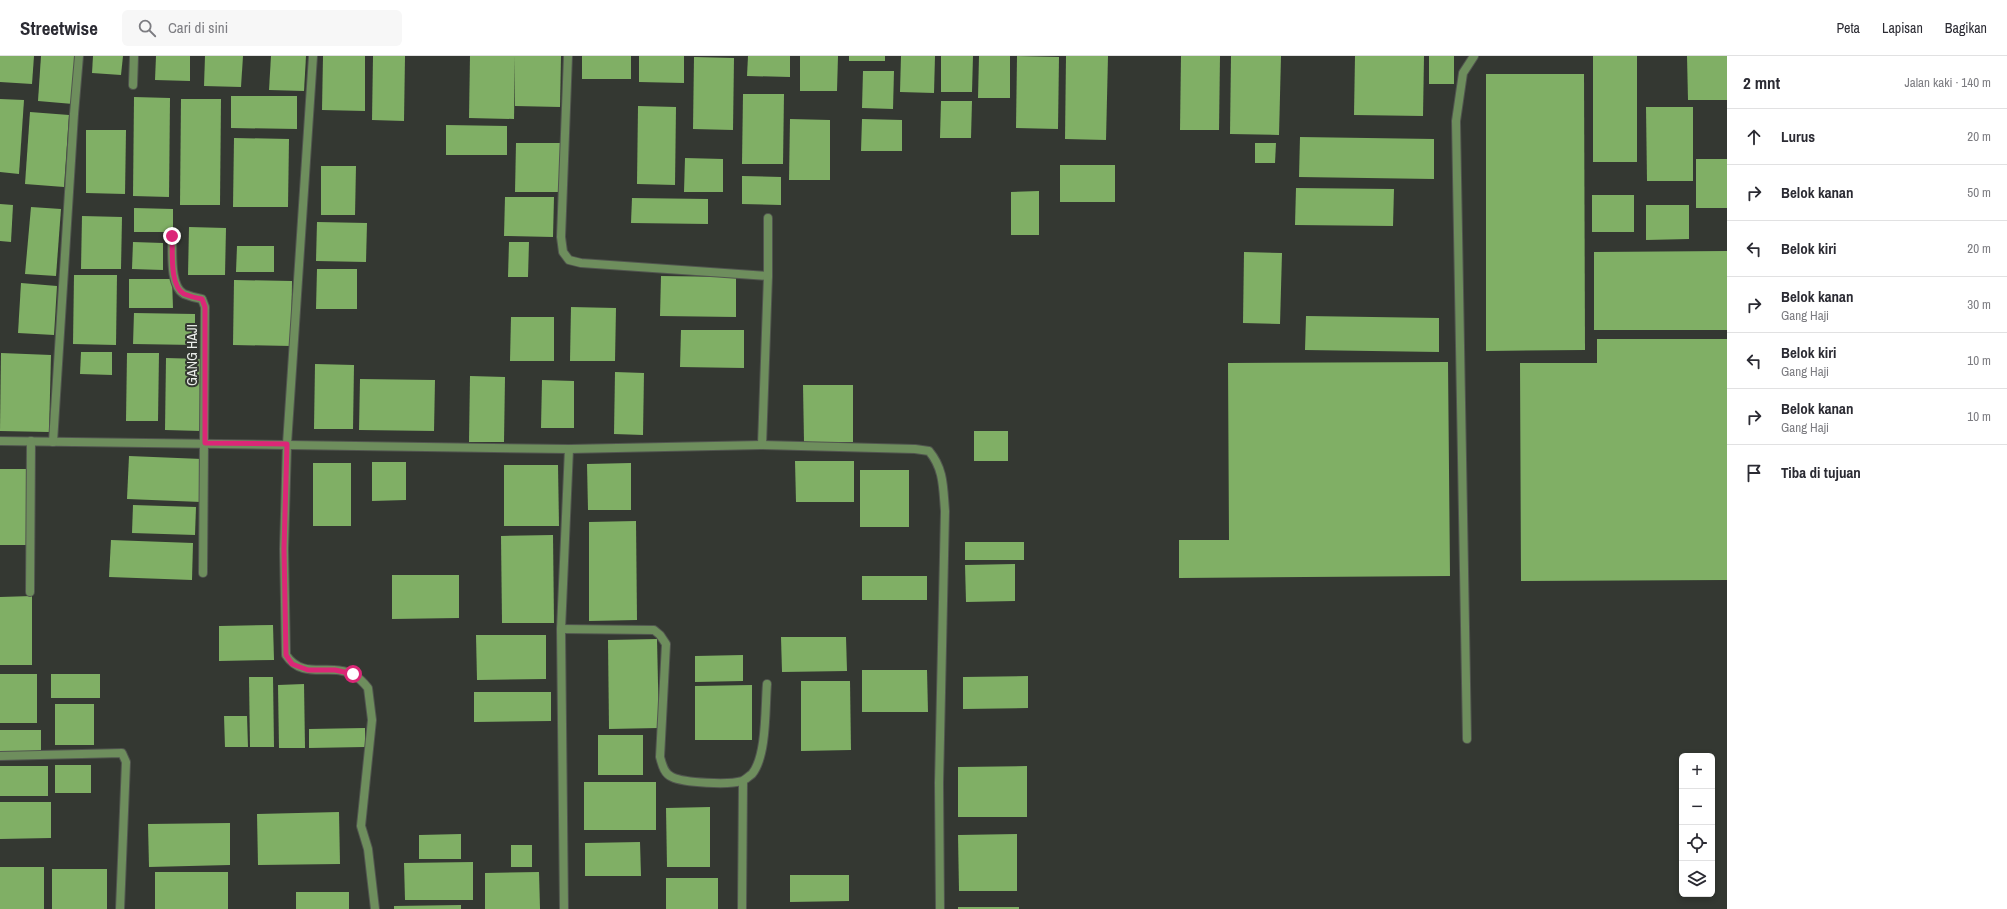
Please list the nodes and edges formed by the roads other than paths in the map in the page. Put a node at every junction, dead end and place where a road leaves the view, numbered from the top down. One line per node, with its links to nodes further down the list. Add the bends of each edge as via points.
1 (79, 56): 12 (street)
2 (134, 56): 6 (street)
3 (313, 56): 14 (street)
4 (568, 56): 9 (street, via 561,237 563,252 569,260 581,263)
5 (1474, 56): 21 (street, via 1463,73 1456,121)
6 (133, 85)
7 (768, 218): 9 (street)
8 (172, 236): 13 (street, GANG HAJI, via 176,284 182,293 202,299 205,307)
9 (768, 276): 15 (street)
10 (0, 441): 11 (street)
11 (32, 441): 12 (street); 18 (street)
12 (53, 442): 13 (street)
13 (205, 443): 14 (street); 17 (street)
14 (287, 444): 16 (street); 25 (street, via 284,549 286,655 292,664 308,670 335,670 353,674 368,688 372,720 361,826 368,849)
15 (762, 445): 16 (street); 28 (street, via 929,450 938,462 943,481 945,511 939,783)
16 (569, 449): 19 (street)
17 (204, 573)
18 (30, 592)
19 (561, 629): 23 (street, via 654,630 660,635 666,644 660,756 663,768 671,777 692,782); 26 (street)
20 (767, 684): 23 (street, via 761,753 752,774)
21 (1467, 739)
22 (0, 756): 24 (street, via 122,753 124,755 126,762)
23 (743, 781): 27 (street)
24 (120, 909)
25 (375, 909)
26 (564, 909)
27 (742, 909)
28 (940, 909)

